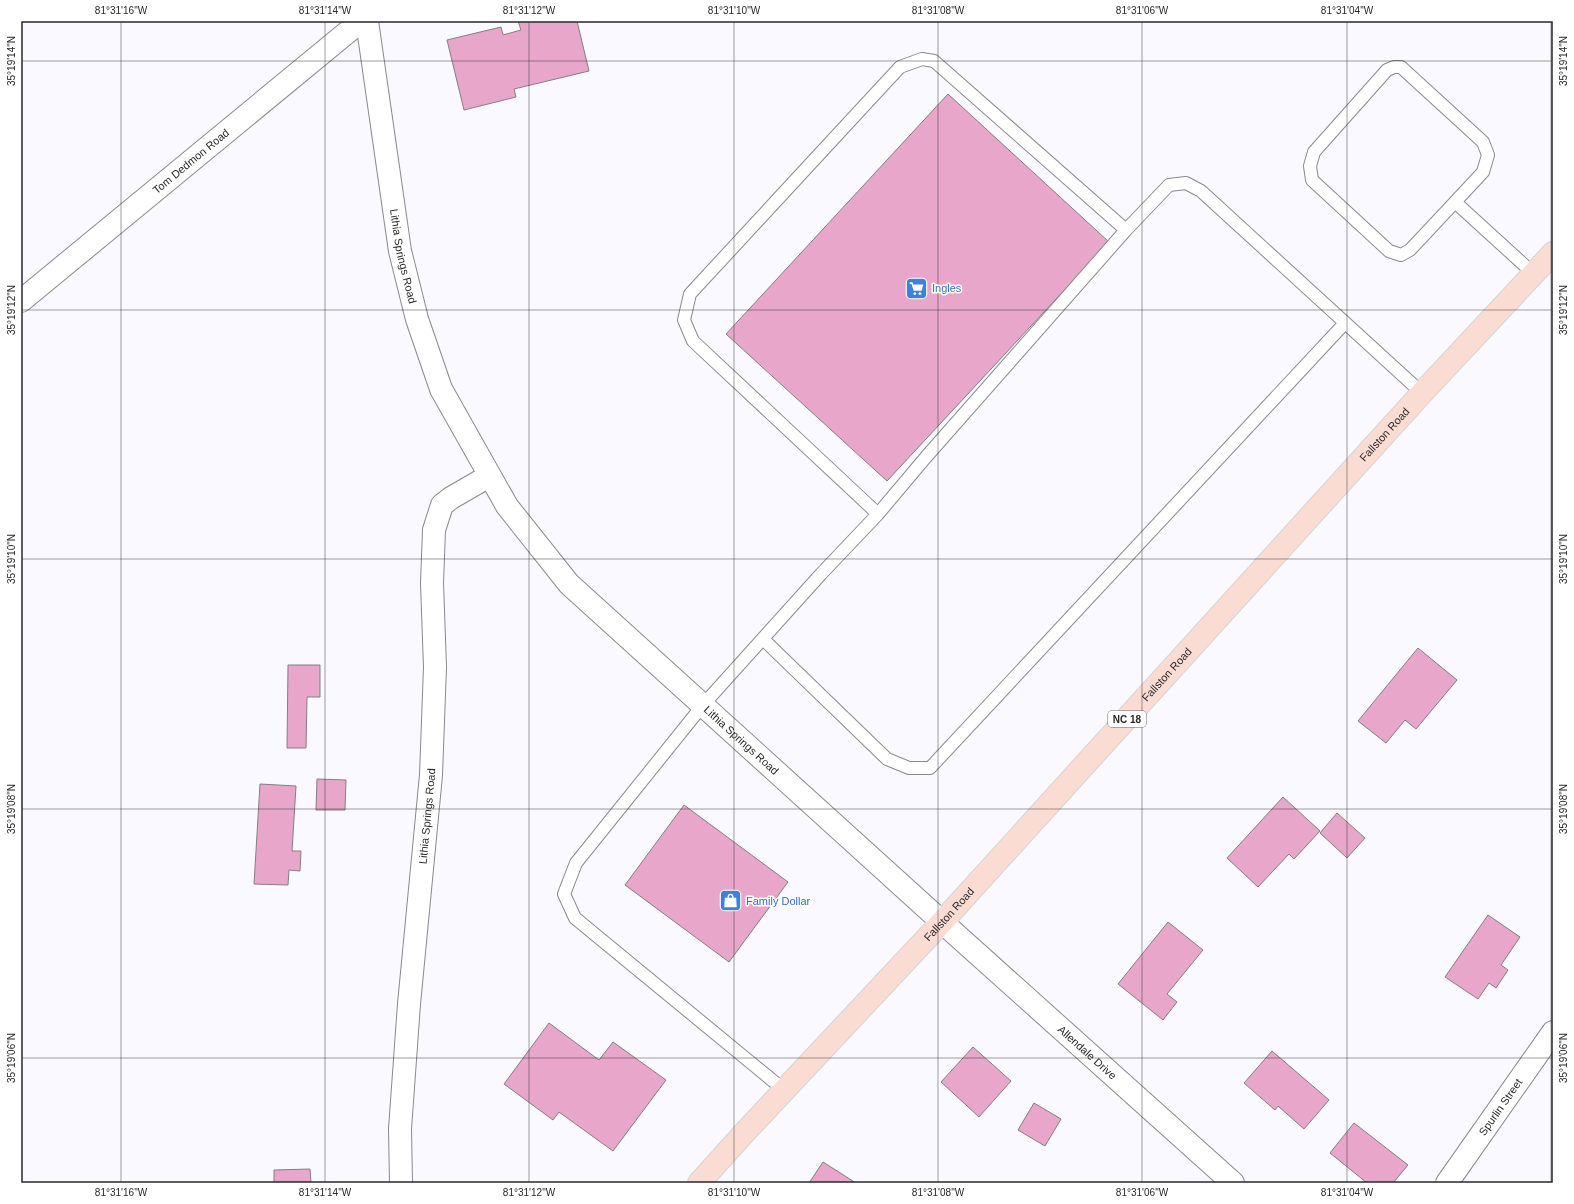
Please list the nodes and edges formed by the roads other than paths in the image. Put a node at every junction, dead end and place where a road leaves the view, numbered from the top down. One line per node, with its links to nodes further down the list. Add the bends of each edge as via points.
1 (361, 21): 7 (street, Tom Dedmon Road)
2 (367, 21): 10 (street, Lithia Springs Road, via 400,251 417,319 441,389)
3 (1455, 202): 3 (lane, via 1483,172 1488,155 1483,142 1401,67 1387,70 1314,152 1310,166 1312,180 1389,250 1401,255 1410,250); 6 (lane)
4 (1126, 230): 8 (lane, via 1169,184 1186,183 1201,191); 11 (lane); 11 (lane, via 934,61 922,59 900,67 690,294 684,320 693,341)
5 (1553, 253): 6 (main road, Fallston Road / NC 18)
6 (1534, 274): 9 (main road, Fallston Road / NC 18)
7 (21, 301)
8 (1345, 323): 9 (lane); 12 (lane, via 930,768 909,768 887,759)
9 (1422, 393): 14 (main road, Fallston Road / NC 18)
10 (489, 476): 13 (street, Lithia Springs Road, via 507,506 569,584); 17 (street, Lithia Springs Road, via 442,505 434,530 432,583 435,667 431,776 400,1129)
11 (878, 514): 12 (lane)
12 (763, 639): 13 (lane)
13 (703, 705): 14 (street, Lithia Springs Road); 16 (lane, via 576,863 564,894 575,918)
14 (942, 922): 16 (main road, Fallston Road / NC 18); 19 (street, Allendale Drive)
15 (1553, 1032): 20 (street, Spurlin Street)
16 (784, 1090): 18 (main road, Fallston Road / NC 18)
17 (402, 1183)
18 (699, 1183)
19 (1234, 1183)
20 (1447, 1183)

